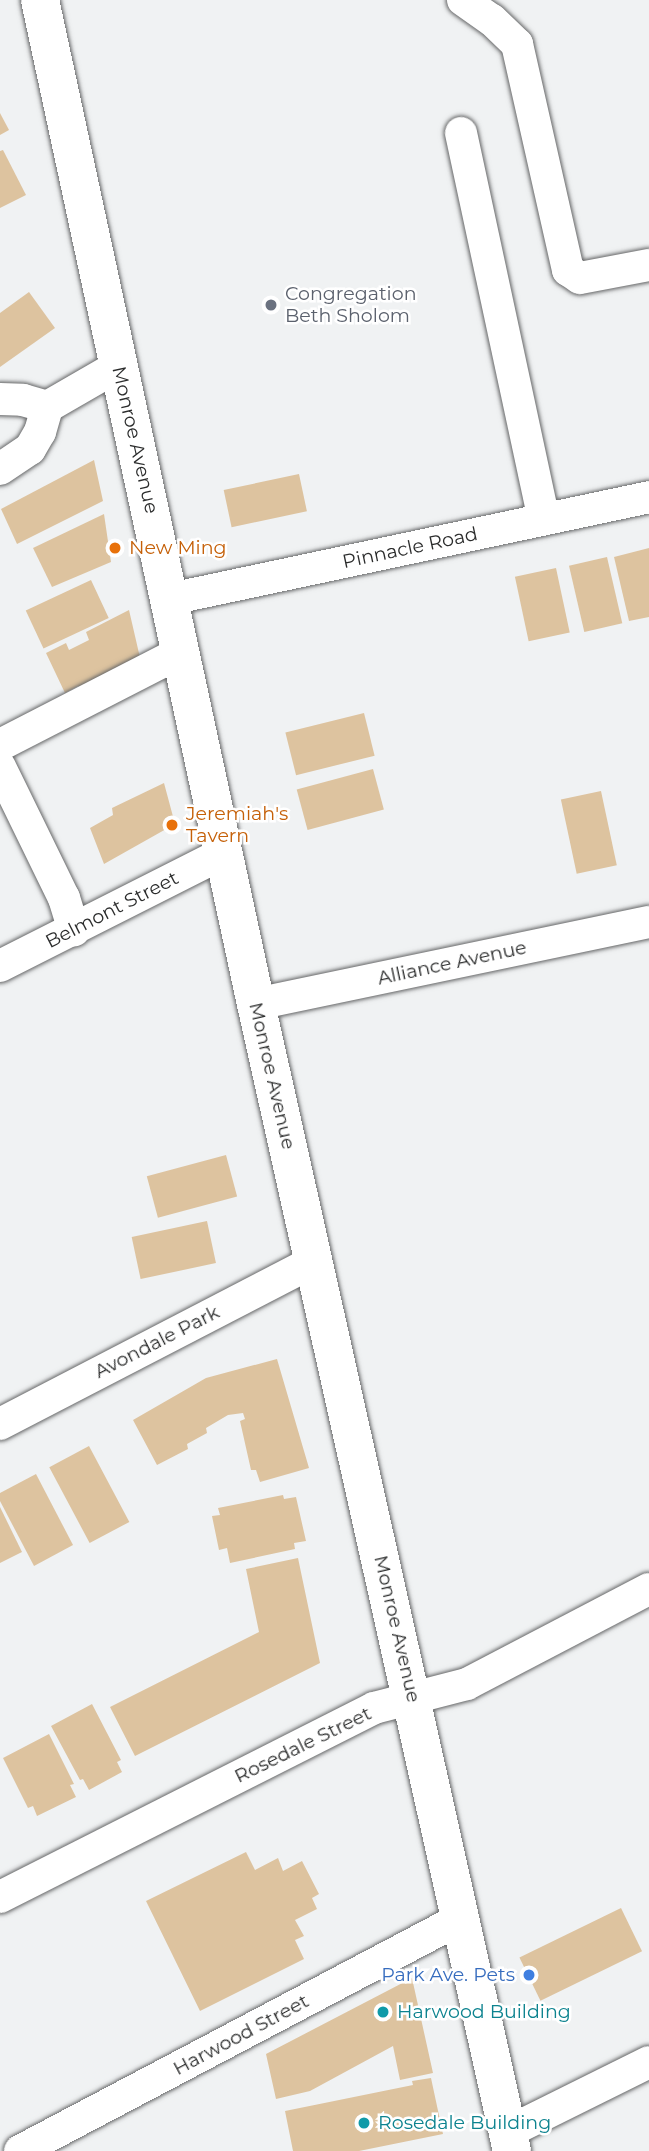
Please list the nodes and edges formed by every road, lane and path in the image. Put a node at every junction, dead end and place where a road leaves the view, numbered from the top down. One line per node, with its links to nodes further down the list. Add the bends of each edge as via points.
1 (463, 0): 4 (street, via 517,44 568,271 580,278)
2 (46, 1): 5 (main road, Monroe Avenue)
3 (461, 134): 10 (street)
4 (649, 265)
5 (118, 366): 7 (street); 11 (main road, Monroe Avenue)
6 (0, 399): 7 (street)
7 (47, 407): 8 (street, via 30,449)
8 (0, 468)
9 (649, 497): 10 (street, Pinnacle Road)
10 (544, 519): 11 (street, Pinnacle Road)
11 (170, 599): 12 (main road, Monroe Avenue)
12 (181, 652): 13 (street); 15 (main road, Monroe Avenue)
13 (0, 744)
14 (0, 767): 17 (street, via 64,898)
15 (224, 853): 17 (street, Belmont Street); 19 (main road, Monroe Avenue)
16 (649, 922): 19 (street, Alliance Avenue)
17 (74, 931): 18 (street, Belmont Street)
18 (0, 966)
19 (256, 1004): 20 (main road, Monroe Avenue)
20 (314, 1261): 21 (street, Avondale Park); 23 (main road, Monroe Avenue)
21 (0, 1424)
22 (649, 1589): 23 (street, Rosedale Street, via 467,1684)
23 (413, 1700): 24 (street, Rosedale Street, via 373,1708); 25 (main road, Monroe Avenue)
24 (0, 1897)
25 (461, 1918): 27 (main road, Monroe Avenue); 28 (street, Harwood Street)
26 (649, 2062): 27 (street)
27 (510, 2142)
28 (20, 2151)

